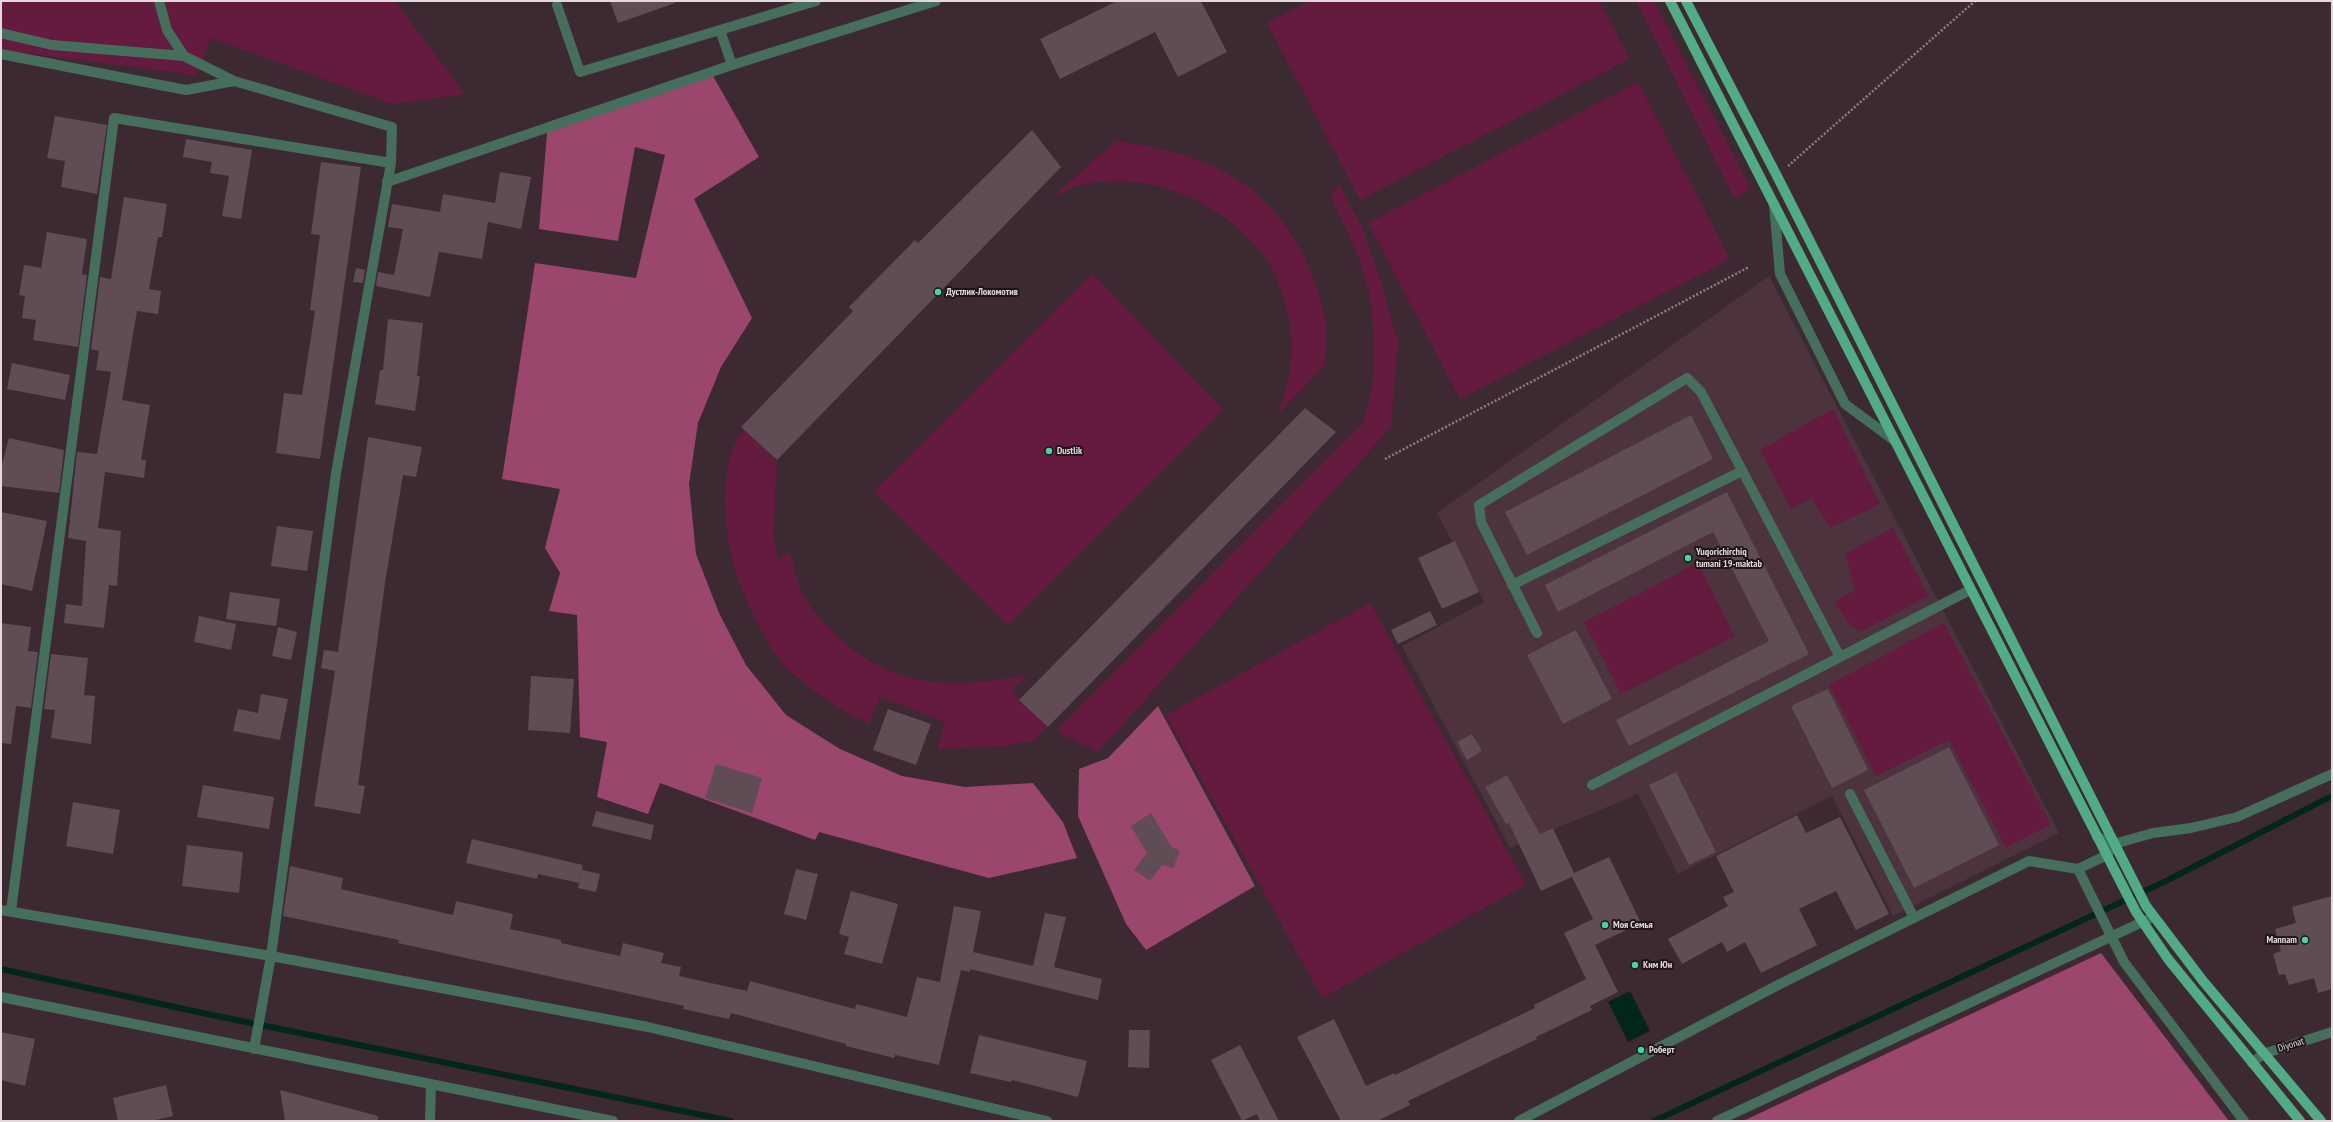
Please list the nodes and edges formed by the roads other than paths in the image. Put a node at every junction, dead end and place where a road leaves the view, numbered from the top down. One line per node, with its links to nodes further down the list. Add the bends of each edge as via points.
1 (159, 1): 10 (street, via 167,30)
2 (816, 1): 7 (street)
3 (936, 1): 11 (street)
4 (1670, 1): 15 (main road)
5 (1686, 1): 26 (main road)
6 (557, 5): 7 (street, via 580,72)
7 (720, 30): 11 (street)
8 (1, 33): 10 (street, via 52,44)
9 (1, 54): 12 (street, via 186,90)
10 (184, 56): 12 (street)
11 (732, 65): 14 (street)
12 (234, 81): 13 (street, via 392,127)
13 (391, 163): 14 (street); 29 (street, via 114,118)
14 (387, 182): 34 (street, via 336,473)
15 (1773, 200): 16 (main road); 16 (street, via 1780,274 1845,404)
16 (1895, 441): 19 (main road)
17 (1742, 471): 18 (street); 18 (street, via 1701,392 1686,378 1479,505 1481,522); 21 (street)
18 (1512, 585): 20 (street)
19 (1970, 590): 21 (street); 25 (main road)
20 (1537, 633)
21 (1840, 657): 23 (street)
22 (2332, 774): 26 (street, via 2237,817 2191,828 2153,833)
23 (1592, 785)
24 (1850, 794): 31 (street)
25 (2097, 837): 26 (street); 27 (main road)
26 (2114, 844): 27 (street); 30 (main road)
27 (2107, 856): 28 (street); 32 (main road)
28 (2078, 870): 31 (street, via 2029,861); 33 (street)
29 (6, 910): 34 (street)
30 (2153, 917): 32 (street); 38 (main road)
31 (1914, 918): 45 (street, via 1780,984)
32 (2142, 923): 33 (street); 39 (main road)
33 (2112, 936): 41 (street, via 2124,962); 46 (street)
34 (271, 956): 37 (street); 44 (street, via 648,1027)
35 (1, 997): 37 (street)
36 (2332, 1032): 38 (street, Diyonat)
37 (254, 1048): 40 (street)
38 (2263, 1054): 39 (street, Diyonat); 48 (main road)
39 (2252, 1062): 47 (main road)
40 (431, 1085): 42 (street); 43 (street)
41 (2242, 1120)
42 (430, 1121)
43 (613, 1121)
44 (1047, 1121)
45 (1519, 1121)
46 (1717, 1121)
47 (2300, 1121)
48 (2321, 1121)

